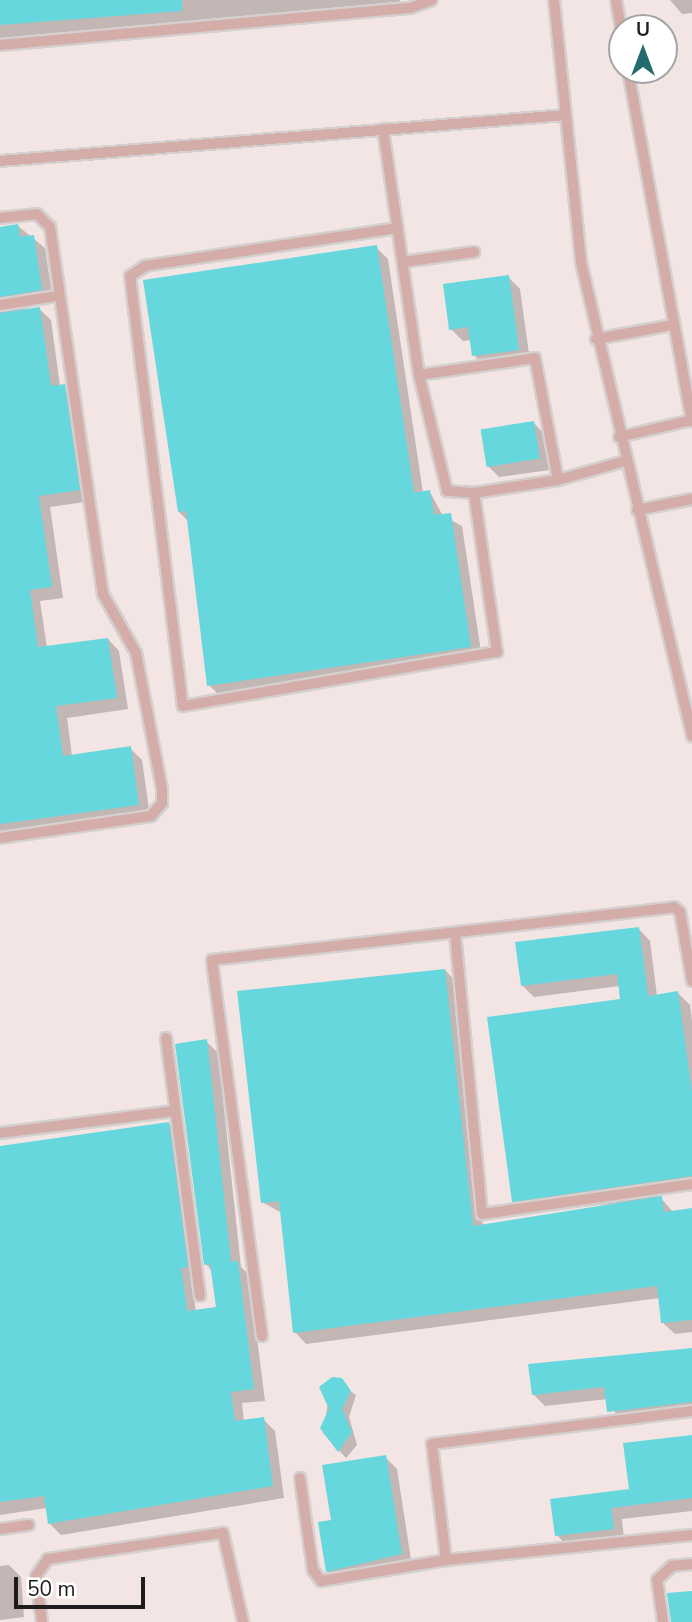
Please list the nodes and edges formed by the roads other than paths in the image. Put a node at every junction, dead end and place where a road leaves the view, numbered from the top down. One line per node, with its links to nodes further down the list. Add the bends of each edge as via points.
1 (432, 0): 3 (lane, via 410,8)
2 (554, 0): 5 (lane)
3 (0, 45)
4 (630, 84): 14 (lane)
5 (565, 115): 6 (lane); 15 (lane)
6 (383, 129): 7 (lane); 9 (lane)
7 (0, 161)
8 (0, 218): 12 (lane, via 37,214 46,219)
9 (398, 228): 11 (lane); 21 (lane, via 145,266 130,276 183,706 497,652)
10 (474, 252): 11 (lane)
11 (404, 262): 16 (lane)
12 (58, 296): 13 (lane); 25 (lane, via 103,594 136,653 162,803 151,816)
13 (0, 305)
14 (671, 325): 15 (lane); 17 (lane)
15 (596, 339): 18 (lane)
16 (419, 375): 20 (lane, via 535,358); 21 (lane, via 441,482 457,494)
17 (692, 421): 18 (lane)
18 (619, 436): 19 (lane)
19 (625, 461): 20 (lane); 23 (lane)
20 (558, 480): 21 (lane)
21 (474, 493)
22 (692, 499): 23 (lane)
23 (637, 510): 24 (lane)
24 (692, 736)
25 (0, 838)
26 (455, 933): 27 (lane, via 674,907 680,912); 31 (lane, via 482,1214); 33 (lane, via 212,960)
27 (692, 981)
28 (166, 1038): 29 (lane)
29 (174, 1111): 30 (lane); 32 (lane)
30 (0, 1133)
31 (692, 1184)
32 (200, 1296)
33 (262, 1336)
34 (692, 1411): 39 (lane, via 432,1444)
35 (300, 1478): 39 (lane, via 313,1570 321,1581)
36 (29, 1525): 37 (lane)
37 (0, 1529)
38 (692, 1535): 39 (lane)
39 (446, 1560)
40 (692, 1564): 43 (lane, via 672,1566 657,1580)
41 (42, 1622): 42 (lane, via 36,1576 48,1559 223,1533)
42 (240, 1622)
43 (663, 1622)

